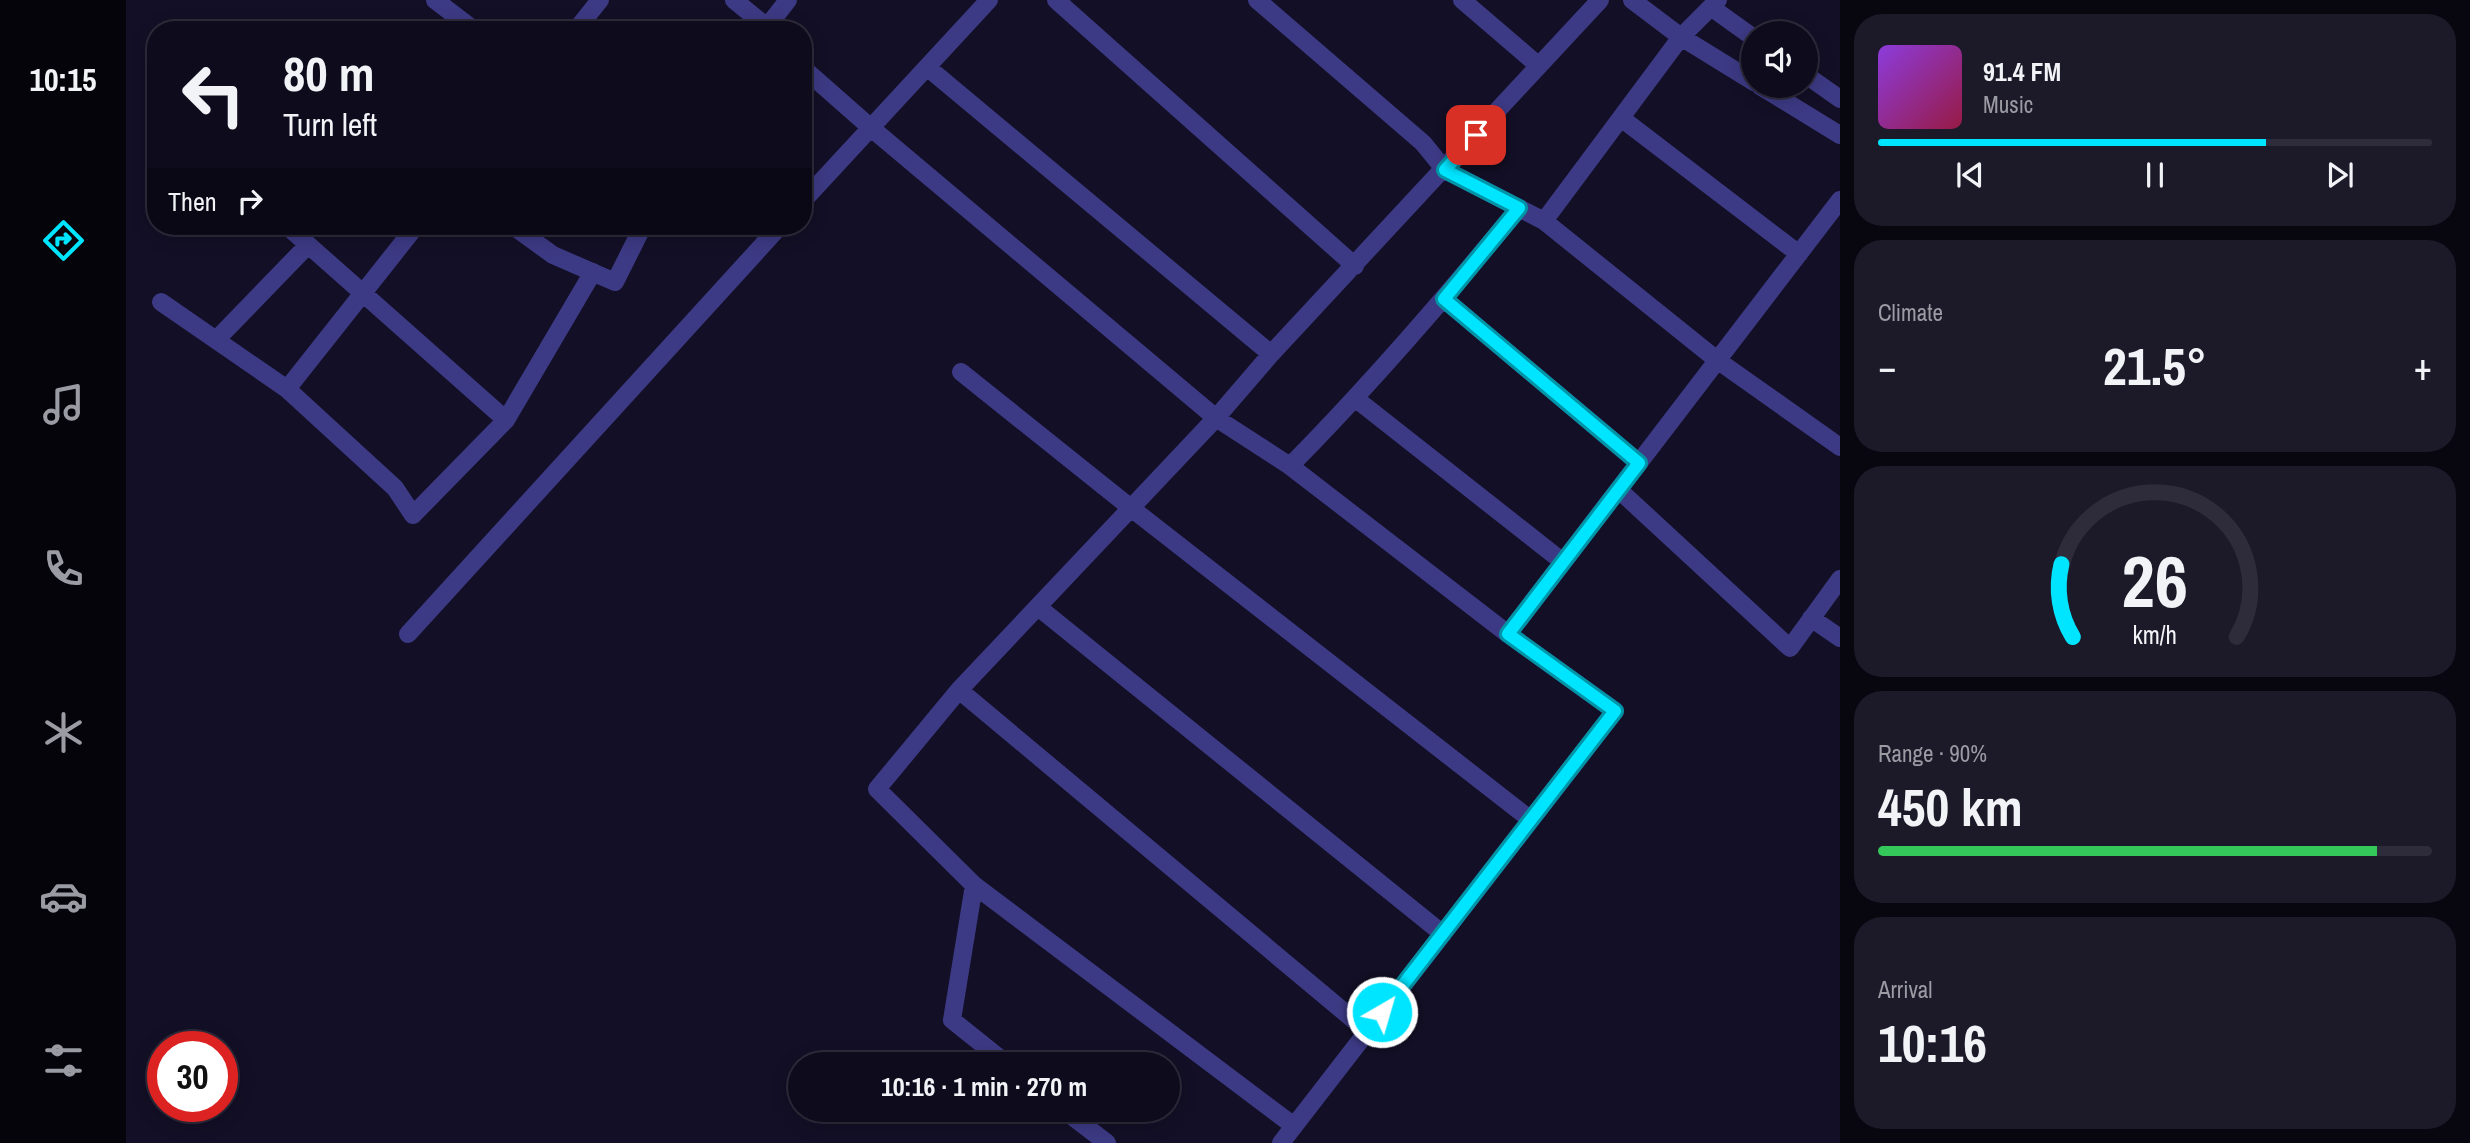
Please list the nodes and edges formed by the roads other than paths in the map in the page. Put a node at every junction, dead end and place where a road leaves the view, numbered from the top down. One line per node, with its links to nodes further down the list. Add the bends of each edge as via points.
1 (435, 0): 12 (street)
2 (600, 0): 13 (street)
3 (734, 0): 14 (street)
4 (788, 0): 15 (street)
5 (989, 0): 19 (street)
6 (1056, 0): 40 (street)
7 (1257, 0): 28 (street, via 1423,143)
8 (1462, 0): 18 (street)
9 (1600, 0): 18 (street)
10 (1632, 0): 17 (street)
11 (1715, 4): 16 (street); 17 (street)
12 (462, 21)
13 (583, 21)
14 (759, 21)
15 (774, 21)
16 (1741, 27)
17 (1681, 37): 20 (street); 25 (street)
18 (1539, 66): 28 (street)
19 (927, 67): 26 (street); 46 (street)
20 (1741, 74)
21 (812, 76): 26 (street)
22 (1818, 83): 24 (street)
23 (1780, 98): 27 (street)
24 (1840, 99)
25 (1621, 118): 32 (street); 39 (street)
26 (870, 127): 29 (street); 51 (street)
27 (1840, 135)
28 (1445, 170): 30 (street); 40 (street)
29 (812, 191)
30 (1519, 208): 32 (street); 43 (street)
31 (1837, 210): 39 (street)
32 (1544, 221): 47 (street)
33 (298, 235): 38 (street)
34 (409, 235): 42 (street)
35 (525, 235): 41 (street, via 553,255)
36 (638, 235): 41 (street, via 615,282)
37 (772, 235): 62 (street)
38 (308, 244): 42 (street); 45 (street)
39 (1799, 254): 47 (street)
40 (1355, 266): 46 (street)
41 (593, 272): 52 (street)
42 (363, 293): 49 (street); 52 (street)
43 (1444, 299): 50 (street); 54 (street)
44 (161, 302): 45 (street)
45 (216, 340): 49 (street)
46 (1270, 354): 51 (street)
47 (1717, 360): 53 (street); 54 (street)
48 (961, 372): 57 (street)
49 (287, 389): 52 (street, via 395,488 414,515)
50 (1356, 399): 55 (street); 58 (street)
51 (1216, 418): 55 (street); 57 (street)
52 (506, 420)
53 (1840, 447)
54 (1639, 463): 56 (street)
55 (1290, 466): 63 (street)
56 (1619, 489): 58 (street); 61 (street, via 1790,648)
57 (1131, 508): 60 (street); 66 (street)
58 (1563, 562): 63 (street)
59 (1840, 579): 61 (street)
60 (1038, 607): 65 (street); 68 (street)
61 (1811, 618): 64 (street)
62 (408, 634)
63 (1508, 634): 66 (street, via 1615,711)
64 (1840, 638)
65 (959, 690): 67 (street, via 877,789); 69 (street)
66 (1531, 820): 68 (street)
67 (974, 885): 70 (street, via 951,1020); 72 (street)
68 (1443, 934): 69 (street)
69 (1367, 1031): 72 (street)
70 (992, 1052)
71 (1080, 1122): 73 (street)
72 (1294, 1126): 74 (street)
73 (1107, 1143)
74 (1281, 1143)

